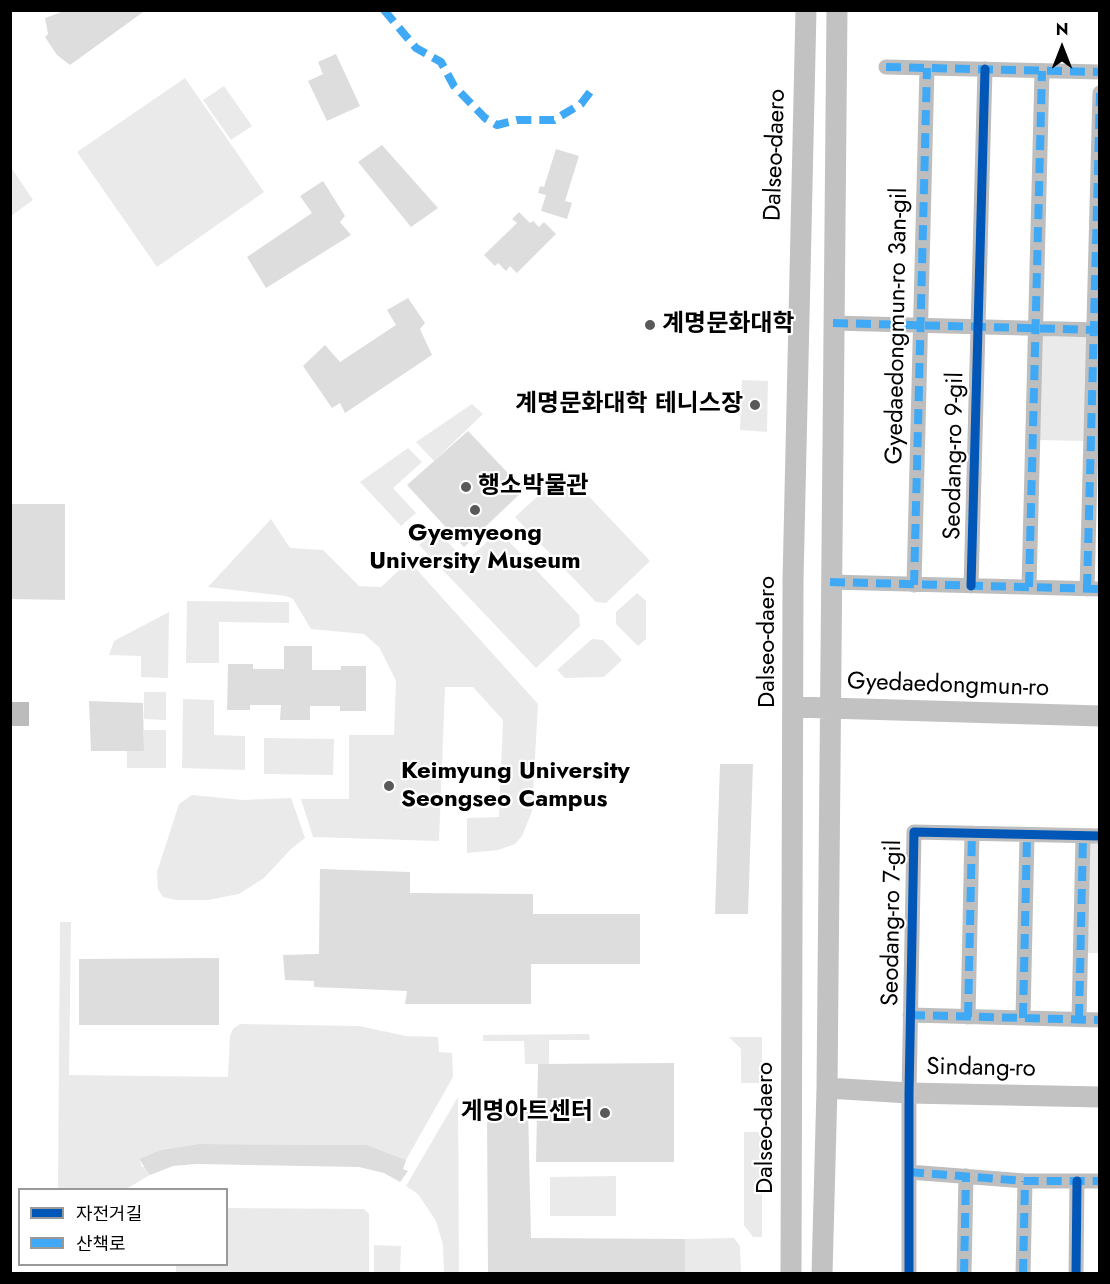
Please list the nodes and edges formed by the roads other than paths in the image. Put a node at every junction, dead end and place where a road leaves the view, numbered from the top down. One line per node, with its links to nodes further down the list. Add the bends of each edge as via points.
1 (806, 10): 19 (main road, Dalseo-daero, via 797,321)
2 (837, 10): 9 (main road)
3 (886, 67): 4 (street)
4 (927, 68): 5 (street); 10 (street, Gyedaedongmun-ro 3an-gil)
5 (985, 69): 6 (street); 11 (street)
6 (1042, 71): 7 (street); 12 (street)
7 (1100, 72)
8 (1100, 93): 13 (street)
9 (833, 323): 10 (street); 14 (main road)
10 (921, 325): 11 (street); 15 (street, Gyedaedongmun-ro 3an-gil)
11 (978, 326): 12 (street); 16 (street, Seodang-ro 9-gil)
12 (1036, 328): 13 (street); 17 (street)
13 (1096, 329): 18 (street)
14 (830, 582): 15 (street); 20 (main road)
15 (914, 585): 16 (street)
16 (971, 586): 17 (street)
17 (1029, 587): 18 (street)
18 (1093, 589)
19 (794, 707): 20 (main road, Gyedaedongmun-ro); 39 (main road, Dalseo-daero)
20 (830, 707): 21 (main road, Gyedaedongmun-ro); 31 (main road)
21 (1100, 716)
22 (972, 833): 23 (street, Seodang-ro 7-gil); 26 (street, Seodang-ro 7-gil, via 914,832); 27 (street)
23 (1027, 835): 24 (street, Seodang-ro 7-gil); 28 (street)
24 (1083, 836): 25 (street, Seodang-ro 7-gil); 29 (street)
25 (1100, 836)
26 (910, 1015): 27 (street, Seodang-ro 7-gil); 32 (street)
27 (968, 1017): 28 (street, Seodang-ro 7-gil)
28 (1023, 1018): 29 (street, Seodang-ro 7-gil)
29 (1079, 1019): 30 (street, Seodang-ro 7-gil)
30 (1100, 1020)
31 (826, 1088): 32 (main road, Sindang-ro); 40 (main road)
32 (909, 1093): 33 (main road, Sindang-ro); 34 (street)
33 (1100, 1096)
34 (909, 1172): 35 (street); 41 (street)
35 (966, 1176): 36 (street); 42 (street)
36 (1026, 1180): 37 (street); 43 (street)
37 (1077, 1181): 38 (street); 44 (street)
38 (1100, 1181)
39 (791, 1274)
40 (822, 1274)
41 (909, 1274)
42 (964, 1274)
43 (1023, 1274)
44 (1076, 1274)

